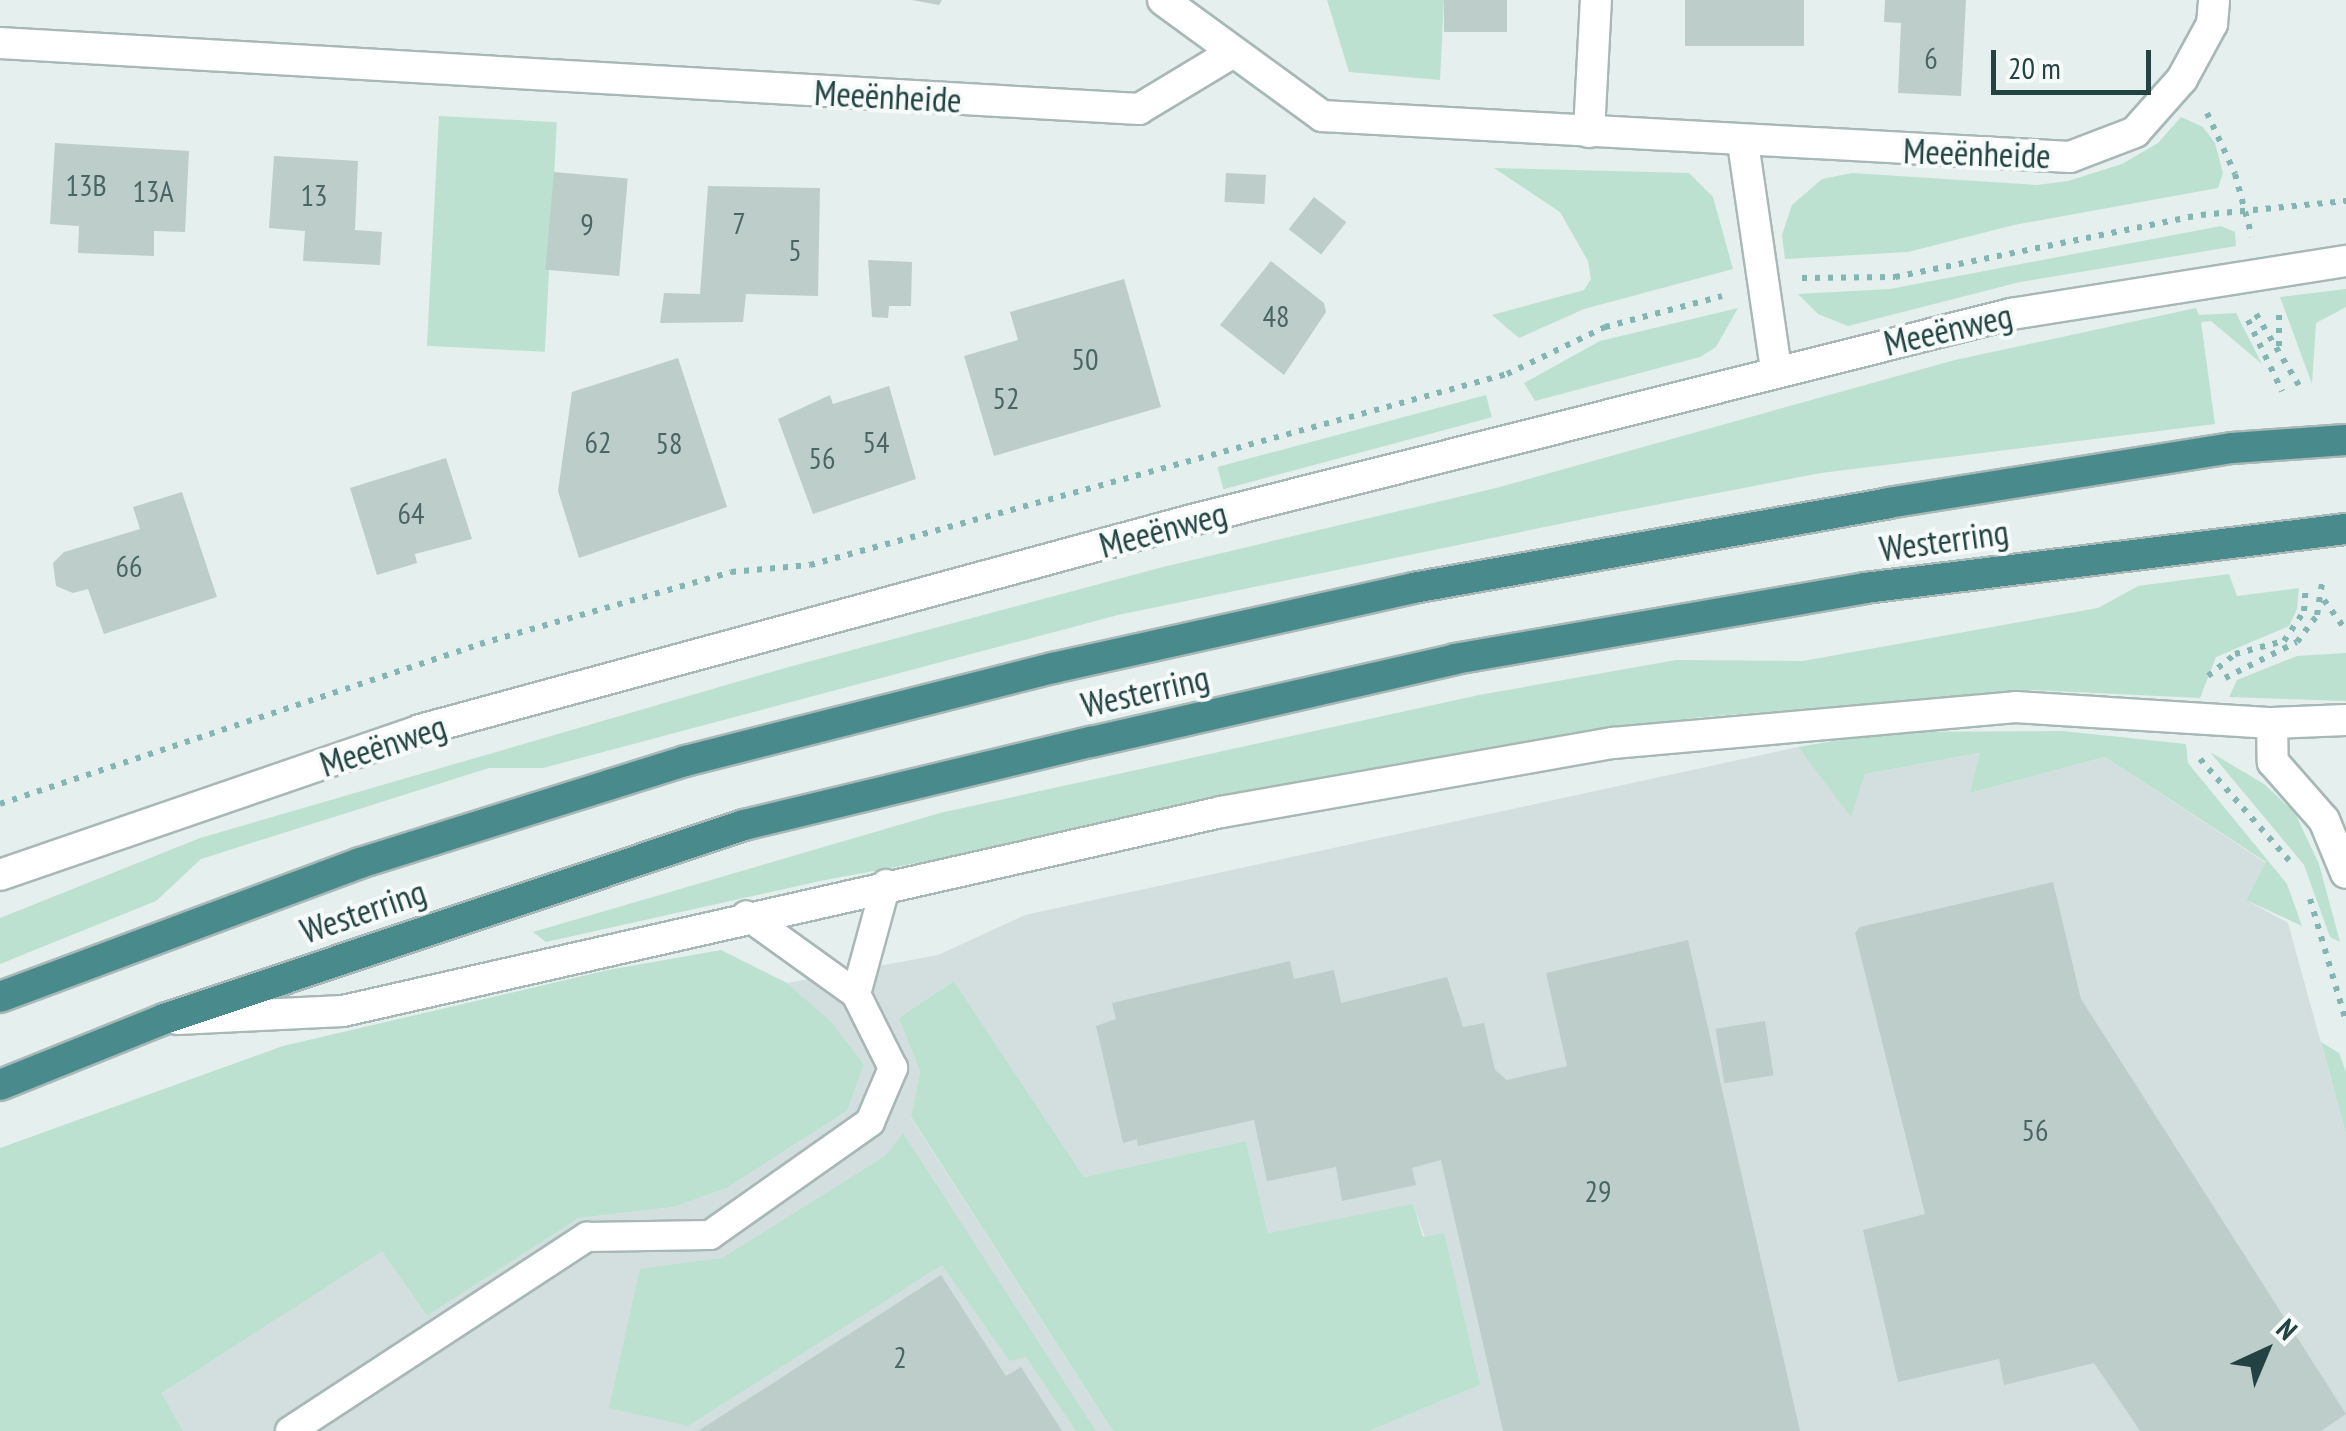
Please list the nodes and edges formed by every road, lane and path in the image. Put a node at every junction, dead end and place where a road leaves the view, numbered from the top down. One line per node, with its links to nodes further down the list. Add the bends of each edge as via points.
1 (1163, 0): 5 (street)
2 (1596, 0): 7 (street)
3 (2214, 0): 6 (street, Meeënheide)
4 (0, 43): 5 (street, Meeënheide, via 1139,109)
5 (1230, 54): 7 (street, Meeënheide, via 1322,116)
6 (2191, 87): 8 (street, Meeënheide, via 2134,132 2070,157); 10 (path)
7 (1590, 132): 8 (street, Meeënheide)
8 (1743, 143): 19 (street)
9 (2346, 202): 10 (path)
10 (2248, 210): 11 (path); 13 (path, via 2027,246 1895,277)
11 (2254, 247)
12 (2346, 261): 19 (street, Meeënweg, via 2011,314)
13 (1788, 281)
14 (1742, 292): 33 (path, via 1605,328 1508,374 810,565 731,572 480,644)
15 (2273, 297): 18 (path)
16 (2254, 302): 18 (path, via 2257,322)
17 (2243, 310): 21 (path)
18 (2279, 348): 20 (path)
19 (1776, 370): 35 (street, Meeënweg, via 420,730)
20 (2301, 389)
21 (2282, 391)
22 (2346, 440): 41 (highway, Westerring, via 2232,448 1888,503 1413,588 1053,668 685,760 360,863)
23 (2346, 529): 42 (highway, Westerring, via 1865,588 1454,659 744,825)
24 (2322, 583): 26 (path)
25 (2306, 585): 29 (path, via 2294,631 2284,642 2222,660)
26 (2323, 599): 27 (path); 28 (path, via 2297,642 2234,669)
27 (2346, 630)
28 (2220, 683)
29 (2206, 687)
30 (2346, 720): 31 (street)
31 (2272, 723): 34 (street, via 2273,762 2324,820); 37 (street, via 2015,707 1613,743 1221,812)
32 (2200, 747): 36 (path, via 2197,755 2215,778 2270,831)
33 (0, 804)
34 (2346, 873)
35 (0, 875)
36 (2302, 877)
37 (886, 884): 39 (street); 40 (lane)
38 (2309, 896): 43 (path)
39 (746, 916): 40 (lane); 42 (street, via 343,1011)
40 (856, 994): 45 (lane, via 894,1068 870,1122 710,1235 587,1238)
41 (0, 997)
42 (164, 1020): 44 (highway, Westerring)
43 (2346, 1020)
44 (0, 1085)
45 (290, 1431)

